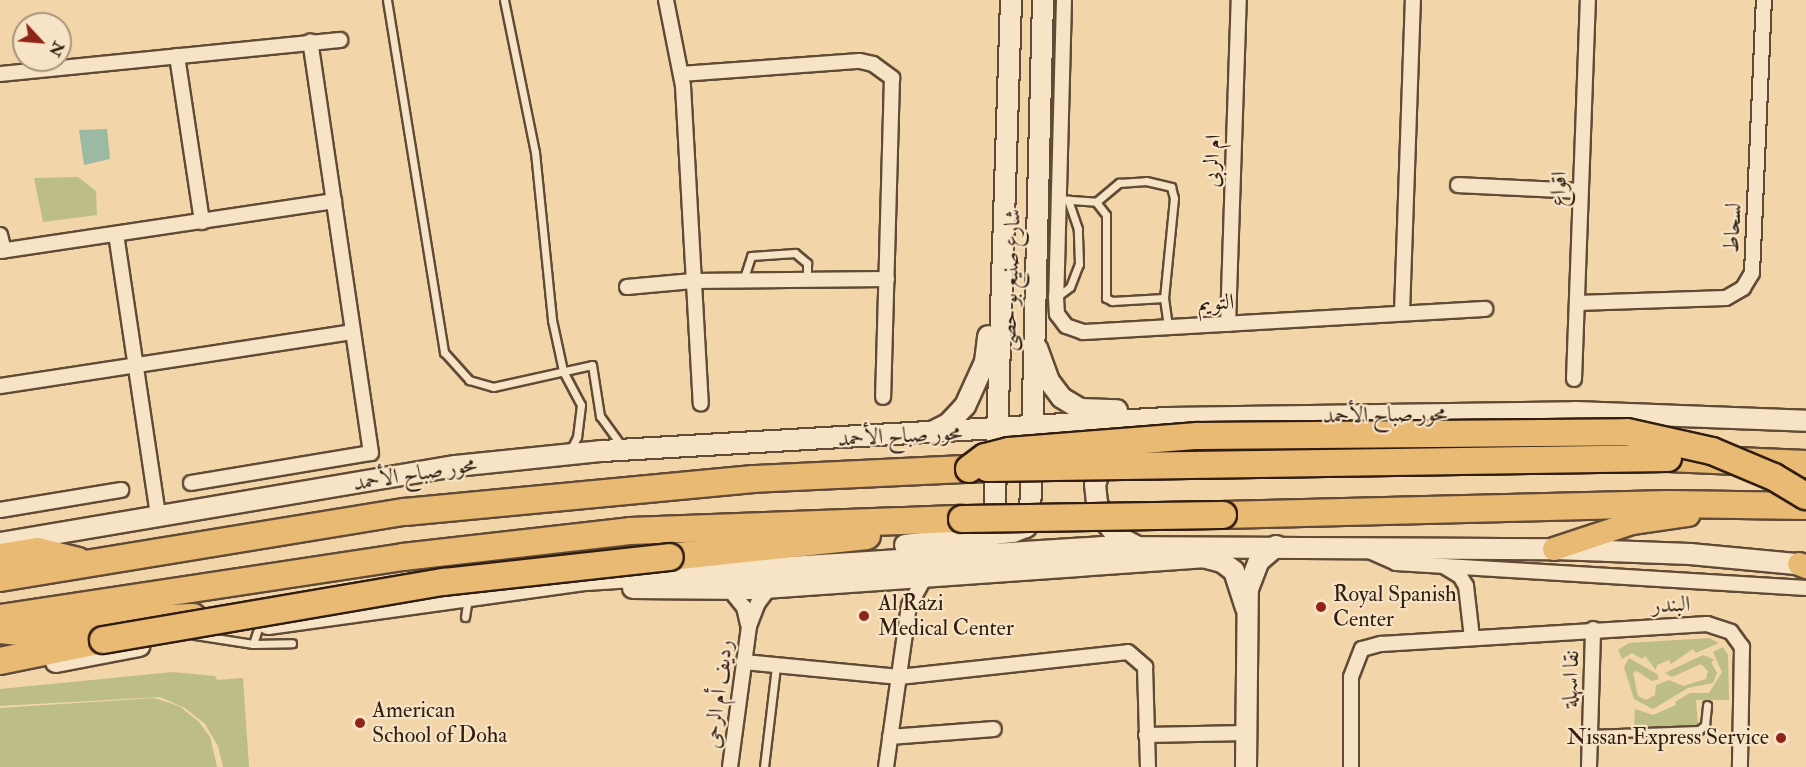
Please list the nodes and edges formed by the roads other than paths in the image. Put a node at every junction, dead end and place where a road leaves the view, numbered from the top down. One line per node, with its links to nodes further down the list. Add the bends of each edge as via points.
1 (387, 0): 41 (lane, via 444,352 464,377 493,387)
2 (504, 0): 41 (lane, via 528,109 544,270)
3 (666, 0): 15 (street)
4 (1011, 0): 21 (street, شارع صنيع بو حصى)
5 (1043, 0): 39 (street, شارع صنيع بو حصى)
6 (1064, 0): 18 (street, شارع صنيع بو حصى)
7 (1239, 0): 36 (street, ام الربى)
8 (1413, 0): 35 (street)
9 (1588, 0): 17 (street, اقواع)
10 (1764, 0): 33 (street, لسحاط, via 1752,273 1743,288 1726,298)
11 (340, 40): 12 (street)
12 (310, 42): 13 (street); 19 (street)
13 (177, 56): 14 (street); 22 (street)
14 (0, 74)
15 (681, 74): 26 (street, via 860,61 883,69 892,78 894,89); 28 (street)
16 (1458, 185): 17 (street)
17 (1580, 191): 33 (street, اقواع)
18 (1063, 199): 20 (lane); 31 (street, شارع صنيع بو حصى); 31 (lane, via 1078,229 1079,264 1070,287)
19 (333, 201): 22 (street); 38 (street)
20 (1096, 202): 32 (lane, via 1106,215 1106,298); 32 (lane, via 1119,183 1146,181 1171,186 1174,198)
21 (1002, 203): 49 (street, شارع صنيع بو حصى); 50 (street, via 994,226 985,362 957,416)
22 (202, 222): 23 (street)
23 (116, 234): 25 (street); 40 (street)
24 (0, 235): 25 (street)
25 (2, 251)
26 (887, 279): 27 (street); 44 (street)
27 (807, 280): 29 (street); 29 (lane, via 807,263 795,253 751,256)
28 (693, 281): 29 (street); 30 (street); 45 (street)
29 (743, 281)
30 (627, 287)
31 (1056, 297): 37 (street, التويم, via 1059,318 1076,330)
32 (1164, 298): 37 (lane)
33 (1578, 303): 42 (street, اقواع)
34 (1485, 309): 35 (street, التويم)
35 (1402, 312): 36 (street, التويم)
36 (1228, 324): 37 (street, التويم)
37 (1168, 327)
38 (353, 332): 40 (street); 55 (street, via 371,453)
39 (1033, 333): 46 (street, via 1049,381 1070,404 1095,411 1139,408); 48 (street, شارع صنيع بو حصى)
40 (136, 365): 43 (street); 60 (street)
41 (564, 371): 51 (lane, via 592,365 600,416); 52 (lane, via 581,405 577,437)
42 (1574, 379)
43 (0, 386)
44 (883, 397)
45 (701, 404)
46 (1168, 418): 47 (street, محور صباح الأحمد, via 1575,412); 48 (street, محور صباح الأحمد); 65 (street, via 1115,443 1101,461 1095,484 1101,512 1118,536)
47 (1806, 421)
48 (1031, 429): 49 (street, محور صباح الأحمد); 64 (street, شارع صنيع بو حصى, via 1030,520)
49 (997, 430): 50 (street, محور صباح الأحمد); 64 (street, شارع صنيع بو حصى)
50 (928, 434): 51 (street, محور صباح الأحمد)
51 (626, 450): 52 (street, محور صباح الأحمد)
52 (568, 454): 60 (street, محور صباح الأحمد, via 456,466)
53 (1806, 464): 54 (highway, محور صباح الأحمد, bridge, via 1668,458)
54 (969, 469): 57 (highway, bridge, via 986,458 1009,451 1197,436 1627,432 1712,451 1774,477); 71 (highway, محور صباح الأحمد, via 718,482 405,512 84,564 54,552)
55 (190, 483)
56 (121, 490): 59 (street)
57 (1806, 496)
58 (1806, 506): 62 (highway, bridge, via 1669,504)
59 (0, 510)
60 (159, 516): 63 (street, محور صباح الأحمد)
61 (1806, 517): 68 (main road, via 1655,517)
62 (922, 520): 81 (highway, via 619,533 403,557); 89 (highway, bridge, via 900,531 860,537 444,582)
63 (0, 543)
64 (998, 543): 65 (street); 74 (street, شارع صنيع بو حصى, via 771,559)
65 (1137, 546): 66 (street)
66 (1275, 546): 67 (street); 79 (street, via 1253,569)
67 (1359, 546): 68 (street); 70 (street, via 1396,563)
68 (1554, 549): 69 (street, via 1690,554)
69 (1804, 565)
70 (1443, 566): 76 (street); 87 (street, via 1460,576 1466,586)
71 (2, 571)
72 (927, 574): 73 (street); 78 (street); 79 (street, via 1197,557 1215,560 1234,570)
73 (883, 577): 75 (street); 78 (street, via 900,589)
74 (729, 580): 75 (street); 77 (street, via 616,587 586,580); 82 (street, رديف أم الرحى)
75 (770, 587): 82 (street, رديف أم الرحى)
76 (1806, 588)
77 (468, 596): 80 (lane); 85 (street)
78 (909, 606): 93 (street)
79 (1246, 608): 96 (street)
80 (465, 616)
81 (0, 618)
82 (749, 626): 90 (street, رديف أم الرحى)
83 (1593, 629): 87 (street, البندر); 97 (street, نقا اسهلة); 107 (street, البندر, via 1707,624 1724,628 1738,638 1745,667)
84 (0, 630): 85 (highway, via 29,633 151,618 255,618)
85 (277, 630): 86 (street); 88 (lane); 88 (lane)
86 (195, 635): 88 (lane); 92 (street)
87 (1472, 638): 105 (street, البندر, via 1381,644 1362,649 1351,677)
88 (253, 644)
89 (0, 661)
90 (744, 662): 91 (street); 100 (street, رديف أم الرحى)
91 (776, 666): 93 (street); 101 (lane)
92 (0, 673)
93 (899, 677): 98 (street, via 1128,652 1145,667); 99 (street)
94 (1707, 705): 97 (lane, via 1706,722 1699,730)
95 (994, 729): 99 (street)
96 (1247, 733): 98 (street); 104 (street)
97 (1590, 734): 106 (street, نقا اسهلة)
98 (1146, 735): 103 (street)
99 (890, 737): 102 (street)
100 (730, 767)
101 (765, 767)
102 (886, 767)
103 (1148, 767)
104 (1246, 767)
105 (1351, 767)
106 (1589, 767)
107 (1740, 767)

